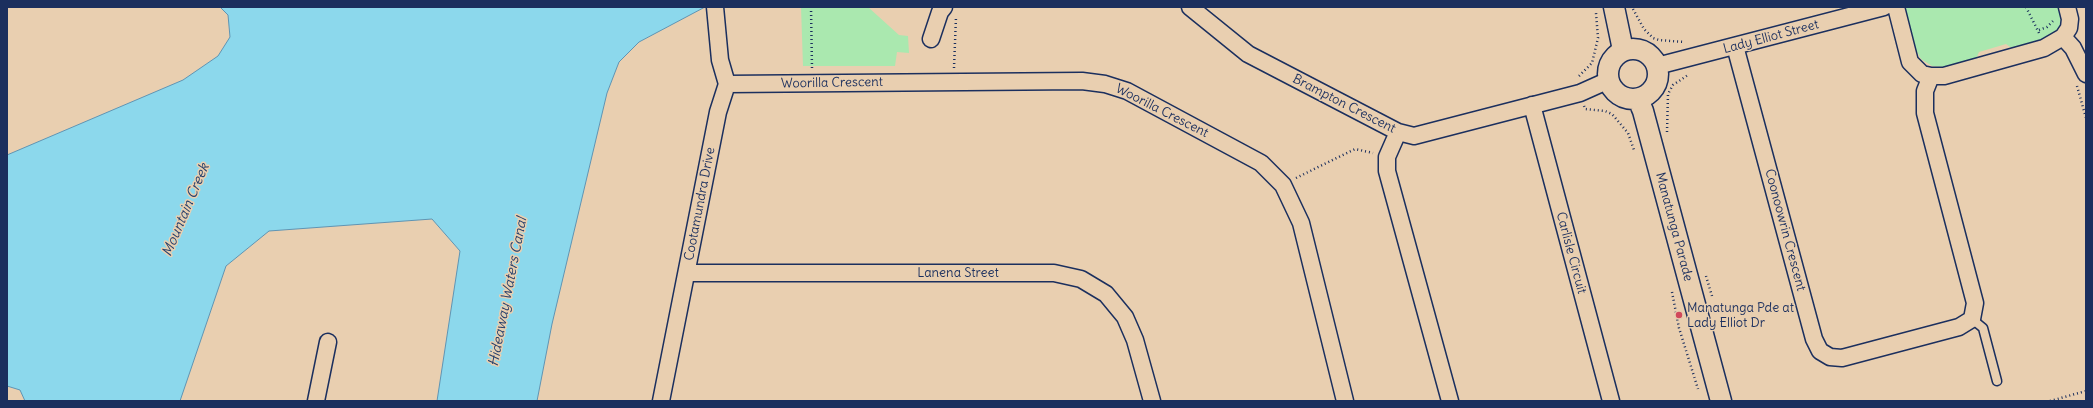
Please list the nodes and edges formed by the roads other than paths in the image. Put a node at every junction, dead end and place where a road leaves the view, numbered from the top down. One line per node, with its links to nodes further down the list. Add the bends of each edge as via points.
1 (1190, 7): 19 (street, Brampton Crescent, via 1248,54)
2 (1614, 7): 11 (street)
3 (1884, 7): 10 (street, Lady Elliot Street)
4 (1896, 7): 13 (street, via 1910,62 1922,74)
5 (715, 9): 16 (street, via 720,60)
6 (950, 10): 9 (street, via 940,12)
7 (2062, 12): 8 (street, via 2070,19 2069,28)
8 (2063, 37): 13 (street, via 2044,48 1944,76); 14 (street, via 2073,48)
9 (931, 39)
10 (1735, 46): 12 (street, Lady Elliot Street); 21 (street, Coonoowrin Crescent, via 1814,339 1820,351 1830,357 1842,358 1959,327)
11 (1624, 50): 12 (street, via 1631,48 1647,53); 15 (street, via 1611,61 1608,68)
12 (1657, 66): 17 (street, via 1657,83 1646,96)
13 (1931, 76): 21 (street, via 1925,91 1925,113 1975,303)
14 (2081, 77)
15 (1609, 80): 17 (street, via 1615,92 1622,97); 18 (street, Brampton Crescent, via 1580,93)
16 (727, 84): 20 (street, Cootamundra Drive, via 718,112); 27 (street, Woorilla Crescent, via 1082,81 1127,91 1261,162 1283,185 1301,223)
17 (1638, 99): 30 (street, Manatunga Parade)
18 (1532, 105): 19 (street, Brampton Crescent, via 1414,136); 29 (street, Carlisle Circuit)
19 (1398, 132): 28 (street, via 1387,157 1387,171)
20 (687, 273): 25 (street, Cootamundra Drive); 26 (street, Lanena Street, via 1054,273 1081,279 1106,294 1125,317 1135,340)
21 (1972, 319): 23 (lane, via 1982,328)
22 (328, 342): 24 (street)
23 (1998, 381)
24 (316, 401)
25 (661, 401)
26 (1152, 401)
27 (1345, 401)
28 (1450, 401)
29 (1611, 401)
30 (1721, 401)

